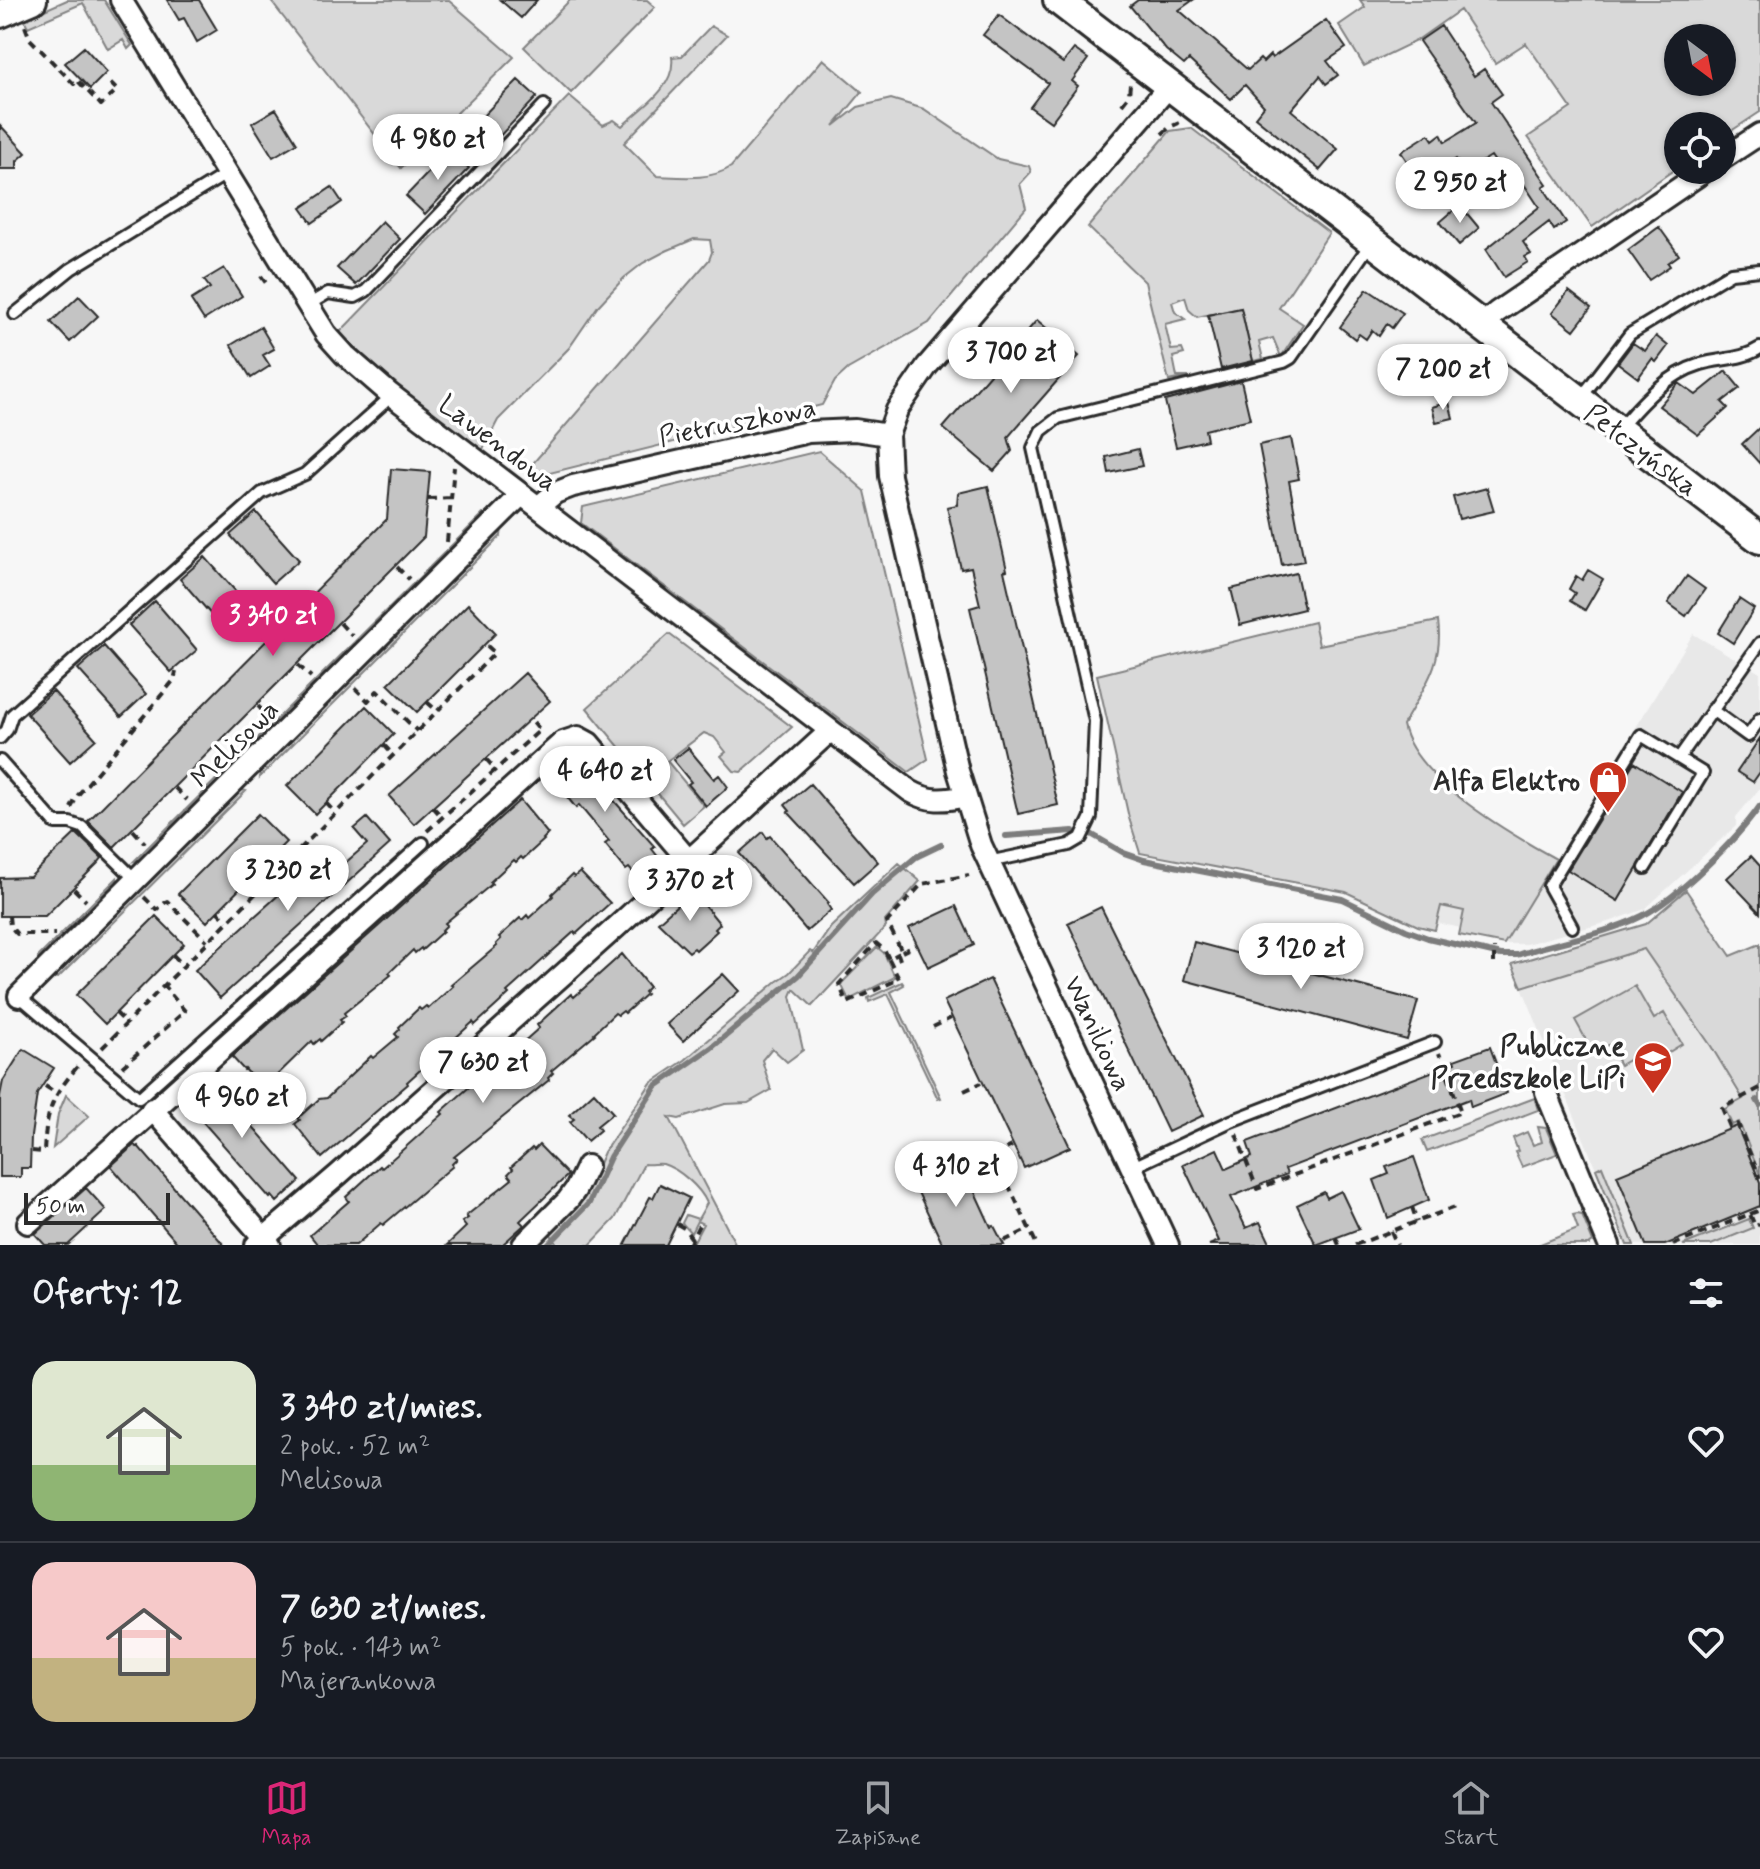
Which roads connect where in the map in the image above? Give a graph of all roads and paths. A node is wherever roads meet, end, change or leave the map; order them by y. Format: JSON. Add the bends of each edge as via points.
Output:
{"nodes":[{"id":1,"x":33,"y":0,"type":"edge"},
{"id":2,"x":121,"y":0,"type":"edge"},
{"id":3,"x":1058,"y":0,"type":"edge"},
{"id":4,"x":0,"y":14,"type":"edge"},
{"id":5,"x":26,"y":28,"type":"dead end"},
{"id":6,"x":108,"y":81,"type":"dead end"},
{"id":7,"x":1170,"y":85,"type":"junction"},
{"id":8,"x":544,"y":105,"type":"dead end"},
{"id":9,"x":1760,"y":134,"type":"edge"},
{"id":10,"x":1736,"y":150,"type":"edge"},
{"id":11,"x":226,"y":174,"type":"junction"},
{"id":12,"x":1685,"y":184,"type":"edge"},
{"id":13,"x":1372,"y":241,"type":"junction"},
{"id":14,"x":1760,"y":270,"type":"edge"},
{"id":15,"x":308,"y":305,"type":"junction"},
{"id":16,"x":15,"y":314,"type":"dead end"},
{"id":17,"x":1481,"y":325,"type":"junction"},
{"id":18,"x":1760,"y":348,"type":"edge"},
{"id":19,"x":390,"y":394,"type":"junction"},
{"id":20,"x":1579,"y":400,"type":"junction"},
{"id":21,"x":1617,"y":430,"type":"junction"},
{"id":22,"x":888,"y":435,"type":"junction"},
{"id":23,"x":454,"y":456,"type":"dead end"},
{"id":24,"x":451,"y":498,"type":"junction"},
{"id":25,"x":428,"y":499,"type":"dead end"},
{"id":26,"x":530,"y":501,"type":"junction"},
{"id":27,"x":1758,"y":532,"type":"edge"},
{"id":28,"x":447,"y":544,"type":"dead end"},
{"id":29,"x":397,"y":567,"type":"dead end"},
{"id":30,"x":411,"y":581,"type":"dead end"},
{"id":31,"x":340,"y":623,"type":"dead end"},
{"id":32,"x":354,"y":637,"type":"dead end"},
{"id":33,"x":1760,"y":643,"type":"edge"},
{"id":34,"x":485,"y":644,"type":"dead end"},
{"id":35,"x":298,"y":665,"type":"dead end"},
{"id":36,"x":176,"y":672,"type":"dead end"},
{"id":37,"x":312,"y":679,"type":"dead end"},
{"id":38,"x":358,"y":691,"type":"dead end"},
{"id":39,"x":427,"y":702,"type":"dead end"},
{"id":40,"x":258,"y":706,"type":"dead end"},
{"id":41,"x":1712,"y":710,"type":"junction"},
{"id":42,"x":437,"y":711,"type":"junction"},
{"id":43,"x":531,"y":719,"type":"dead end"},
{"id":44,"x":1760,"y":719,"type":"edge"},
{"id":45,"x":271,"y":720,"type":"dead end"},
{"id":46,"x":417,"y":731,"type":"junction"},
{"id":47,"x":830,"y":731,"type":"junction"},
{"id":48,"x":0,"y":738,"type":"edge"},
{"id":49,"x":384,"y":745,"type":"dead end"},
{"id":50,"x":216,"y":747,"type":"dead end"},
{"id":51,"x":393,"y":755,"type":"junction"},
{"id":52,"x":1679,"y":758,"type":"junction"},
{"id":53,"x":486,"y":759,"type":"dead end"},
{"id":54,"x":0,"y":761,"type":"edge"},
{"id":55,"x":230,"y":761,"type":"dead end"},
{"id":56,"x":495,"y":769,"type":"junction"},
{"id":57,"x":175,"y":788,"type":"dead end"},
{"id":58,"x":965,"y":796,"type":"junction"},
{"id":59,"x":189,"y":802,"type":"dead end"},
{"id":60,"x":326,"y":803,"type":"dead end"},
{"id":61,"x":433,"y":807,"type":"dead end"},
{"id":62,"x":335,"y":813,"type":"junction"},
{"id":63,"x":442,"y":817,"type":"junction"},
{"id":64,"x":70,"y":823,"type":"junction"},
{"id":65,"x":133,"y":830,"type":"dead end"},
{"id":66,"x":423,"y":843,"type":"joint"},
{"id":67,"x":147,"y":844,"type":"dead end"},
{"id":68,"x":275,"y":854,"type":"dead end"},
{"id":69,"x":984,"y":854,"type":"junction"},
{"id":70,"x":689,"y":861,"type":"junction"},
{"id":71,"x":285,"y":863,"type":"junction"},
{"id":72,"x":1645,"y":868,"type":"dead end"},
{"id":73,"x":969,"y":875,"type":"dead end"},
{"id":74,"x":136,"y":880,"type":"junction"},
{"id":75,"x":74,"y":889,"type":"dead end"},
{"id":76,"x":147,"y":900,"type":"dead end"},
{"id":77,"x":88,"y":903,"type":"dead end"},
{"id":78,"x":217,"y":911,"type":"dead end"},
{"id":79,"x":9,"y":916,"type":"dead end"},
{"id":80,"x":227,"y":921,"type":"junction"},
{"id":81,"x":1572,"y":927,"type":"dead end"},
{"id":82,"x":56,"y":934,"type":"dead end"},
{"id":83,"x":207,"y":941,"type":"junction"},
{"id":84,"x":916,"y":945,"type":"dead end"},
{"id":85,"x":1494,"y":948,"type":"dead end"},
{"id":86,"x":173,"y":955,"type":"dead end"},
{"id":87,"x":900,"y":956,"type":"junction"},
{"id":88,"x":889,"y":959,"type":"junction"},
{"id":89,"x":1493,"y":960,"type":"dead end"},
{"id":90,"x":183,"y":965,"type":"junction"},
{"id":91,"x":163,"y":985,"type":"junction"},
{"id":92,"x":19,"y":996,"type":"joint"},
{"id":93,"x":116,"y":1013,"type":"dead end"},
{"id":94,"x":951,"y":1018,"type":"dead end"},
{"id":95,"x":126,"y":1023,"type":"junction"},
{"id":96,"x":933,"y":1027,"type":"dead end"},
{"id":97,"x":110,"y":1040,"type":"dead end"},
{"id":98,"x":1435,"y":1042,"type":"joint"},
{"id":99,"x":88,"y":1055,"type":"junction"},
{"id":100,"x":122,"y":1068,"type":"dead end"},
{"id":101,"x":981,"y":1083,"type":"dead end"},
{"id":102,"x":45,"y":1086,"type":"dead end"},
{"id":103,"x":1760,"y":1088,"type":"edge"},
{"id":104,"x":964,"y":1091,"type":"dead end"},
{"id":105,"x":1546,"y":1092,"type":"dead end"},
{"id":106,"x":56,"y":1093,"type":"junction"},
{"id":107,"x":152,"y":1109,"type":"junction"},
{"id":108,"x":1231,"y":1121,"type":"junction"},
{"id":109,"x":1012,"y":1146,"type":"dead end"},
{"id":110,"x":32,"y":1151,"type":"dead end"},
{"id":111,"x":994,"y":1155,"type":"dead end"},
{"id":112,"x":998,"y":1164,"type":"dead end"},
{"id":113,"x":587,"y":1166,"type":"dead end"},
{"id":114,"x":1131,"y":1168,"type":"junction"},
{"id":115,"x":970,"y":1178,"type":"dead end"},
{"id":116,"x":1760,"y":1178,"type":"edge"},
{"id":117,"x":1008,"y":1184,"type":"dead end"},
{"id":118,"x":1412,"y":1207,"type":"dead end"},
{"id":119,"x":1455,"y":1207,"type":"dead end"},
{"id":120,"x":1760,"y":1210,"type":"edge"},
{"id":121,"x":1750,"y":1214,"type":"junction"},
{"id":122,"x":1417,"y":1222,"type":"junction"},
{"id":123,"x":28,"y":1223,"type":"dead end"},
{"id":124,"x":700,"y":1223,"type":"dead end"},
{"id":125,"x":677,"y":1224,"type":"dead end"},
{"id":126,"x":1760,"y":1224,"type":"edge"},
{"id":127,"x":1029,"y":1229,"type":"junction"},
{"id":128,"x":1391,"y":1231,"type":"junction"},
{"id":129,"x":1336,"y":1238,"type":"dead end"},
{"id":130,"x":692,"y":1239,"type":"junction"},
{"id":131,"x":1004,"y":1241,"type":"dead end"},
{"id":132,"x":263,"y":1243,"type":"edge"},
{"id":133,"x":523,"y":1245,"type":"edge"},
{"id":134,"x":689,"y":1245,"type":"edge"},
{"id":135,"x":1037,"y":1245,"type":"edge"},
{"id":136,"x":1168,"y":1245,"type":"edge"},
{"id":137,"x":1339,"y":1245,"type":"edge"},
{"id":138,"x":1355,"y":1245,"type":"edge"},
{"id":139,"x":1397,"y":1245,"type":"edge"},
{"id":140,"x":1609,"y":1245,"type":"edge"},
{"id":141,"x":1673,"y":1245,"type":"edge"}],
"edges":[{"from":1,"to":4,"type":"street"},
{"from":2,"to":11,"type":"street","name":"Lawendowa"},
{"from":3,"to":7,"type":"main road","name":"Pełczyńska"},
{"from":5,"to":6,"type":"path","via":[[30,39],[101,105],[117,90]]},
{"from":7,"to":13,"type":"main road","name":"Pełczyńska"},
{"from":7,"to":22,"type":"street","via":[[927,366],[908,390]]},
{"from":8,"to":15,"type":"lane","via":[[362,294],[333,292]]},
{"from":9,"to":10,"type":"street"},
{"from":11,"to":15,"type":"street","name":"Lawendowa"},
{"from":11,"to":16,"type":"lane","via":[[71,269]]},
{"from":12,"to":17,"type":"street"},
{"from":13,"to":17,"type":"main road","name":"Pełczyńska"},
{"from":13,"to":69,"type":"lane","via":[[1291,358],[1279,365],[1058,418],[1041,431],[1033,448],[1095,721],[1091,817],[1081,838],[1069,845]]},
{"from":14,"to":20,"type":"lane","via":[[1731,273],[1630,334]]},
{"from":15,"to":19,"type":"street","name":"Lawendowa","via":[[345,355]]},
{"from":17,"to":20,"type":"main road","name":"Pełczyńska"},
{"from":18,"to":21,"type":"lane","via":[[1682,371]]},
{"from":19,"to":26,"type":"street","name":"Lawendowa"},
{"from":19,"to":48,"type":"lane","via":[[305,474],[262,493],[12,715]]},
{"from":20,"to":21,"type":"main road","name":"Pełczyńska"},
{"from":21,"to":27,"type":"main road","name":"Pełczyńska"},
{"from":22,"to":26,"type":"street","name":"Pietruszkowa","via":[[808,432],[573,486]]},
{"from":22,"to":58,"type":"street","name":"Waniliowa","via":[[890,476]]},
{"from":23,"to":24,"type":"path"},
{"from":24,"to":25,"type":"path"},
{"from":24,"to":28,"type":"path"},
{"from":26,"to":47,"type":"street","name":"Lawendowa"},
{"from":26,"to":74,"type":"street","name":"Melisowa"},
{"from":29,"to":30,"type":"path"},
{"from":31,"to":32,"type":"path"},
{"from":33,"to":41,"type":"lane"},
{"from":34,"to":42,"type":"path","via":[[495,653]]},
{"from":35,"to":37,"type":"path"},
{"from":36,"to":64,"type":"path","via":[[78,795]]},
{"from":38,"to":46,"type":"path","via":[[368,701],[377,691]]},
{"from":39,"to":42,"type":"path"},
{"from":40,"to":45,"type":"path"},
{"from":41,"to":44,"type":"lane","via":[[1748,736]]},
{"from":41,"to":52,"type":"lane"},
{"from":42,"to":46,"type":"path"},
{"from":43,"to":56,"type":"path","via":[[540,730]]},
{"from":46,"to":51,"type":"path"},
{"from":47,"to":58,"type":"street","name":"Lawendowa","via":[[922,798]]},
{"from":47,"to":70,"type":"street"},
{"from":49,"to":51,"type":"path"},
{"from":50,"to":55,"type":"path"},
{"from":51,"to":62,"type":"path"},
{"from":52,"to":72,"type":"lane","via":[[1703,773]]},
{"from":52,"to":81,"type":"lane","via":[[1641,735],[1549,886]]},
{"from":53,"to":56,"type":"path"},
{"from":54,"to":64,"type":"lane","via":[[55,823]]},
{"from":56,"to":63,"type":"path"},
{"from":57,"to":59,"type":"path"},
{"from":58,"to":69,"type":"street","name":"Waniliowa"},
{"from":60,"to":62,"type":"path"},
{"from":61,"to":63,"type":"path"},
{"from":62,"to":71,"type":"path"},
{"from":63,"to":66,"type":"path","via":[[421,837]]},
{"from":64,"to":74,"type":"lane","via":[[82,827]]},
{"from":65,"to":67,"type":"path"},
{"from":66,"to":99,"type":"lane","via":[[139,1098]]},
{"from":68,"to":71,"type":"path"},
{"from":69,"to":114,"type":"street","name":"Waniliowa"},
{"from":70,"to":107,"type":"street","via":[[589,743],[578,737],[563,742]]},
{"from":70,"to":132,"type":"street"},
{"from":71,"to":80,"type":"path"},
{"from":73,"to":87,"type":"path","via":[[922,884],[887,922]]},
{"from":74,"to":92,"type":"street","name":"Melisowa"},
{"from":75,"to":77,"type":"path"},
{"from":76,"to":83,"type":"path","via":[[157,910],[167,901]]},
{"from":78,"to":80,"type":"path"},
{"from":79,"to":82,"type":"path","via":[[17,934]]},
{"from":80,"to":83,"type":"path"},
{"from":83,"to":90,"type":"path"},
{"from":84,"to":87,"type":"path"},
{"from":85,"to":89,"type":"path"},
{"from":86,"to":90,"type":"path"},
{"from":87,"to":88,"type":"path"},
{"from":88,"to":88,"type":"path","via":[[876,943],[839,984],[847,1003],[899,979]]},
{"from":90,"to":91,"type":"path"},
{"from":91,"to":95,"type":"path"},
{"from":91,"to":100,"type":"path","via":[[185,1011]]},
{"from":92,"to":99,"type":"lane"},
{"from":93,"to":95,"type":"path"},
{"from":94,"to":96,"type":"path"},
{"from":95,"to":97,"type":"path"},
{"from":98,"to":108,"type":"lane"},
{"from":98,"to":108,"type":"path","via":[[1461,1112],[1257,1189]]},
{"from":99,"to":106,"type":"path"},
{"from":101,"to":104,"type":"path"},
{"from":102,"to":106,"type":"path"},
{"from":103,"to":116,"type":"path","via":[[1722,1108],[1730,1127],[1738,1124]]},
{"from":105,"to":140,"type":"street"},
{"from":106,"to":110,"type":"path","via":[[44,1152]]},
{"from":107,"to":123,"type":"street"},
{"from":107,"to":132,"type":"street"},
{"from":108,"to":114,"type":"lane"},
{"from":109,"to":111,"type":"path"},
{"from":112,"to":115,"type":"path"},
{"from":113,"to":133,"type":"street","via":[[568,1200]]},
{"from":114,"to":136,"type":"street","name":"Waniliowa"},
{"from":117,"to":127,"type":"path"},
{"from":118,"to":122,"type":"path"},
{"from":119,"to":122,"type":"path"},
{"from":120,"to":121,"type":"path"},
{"from":121,"to":126,"type":"path","via":[[1755,1226]]},
{"from":121,"to":141,"type":"path"},
{"from":122,"to":128,"type":"path"},
{"from":124,"to":130,"type":"path"},
{"from":125,"to":130,"type":"path"},
{"from":127,"to":131,"type":"path"},
{"from":127,"to":135,"type":"path"},
{"from":128,"to":138,"type":"path"},
{"from":128,"to":139,"type":"path"},
{"from":129,"to":137,"type":"path"},
{"from":130,"to":134,"type":"path"}]}
